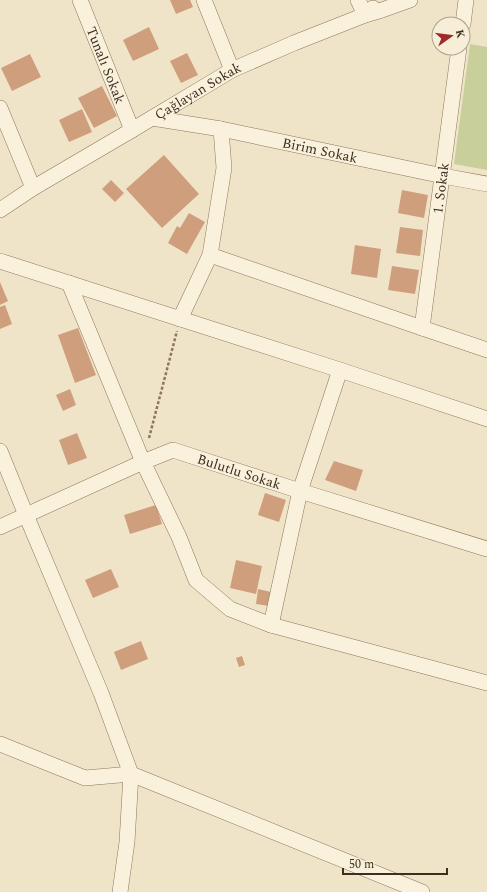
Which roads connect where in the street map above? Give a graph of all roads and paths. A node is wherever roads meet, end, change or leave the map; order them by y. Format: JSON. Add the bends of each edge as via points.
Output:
{"nodes":[{"id":1,"x":80,"y":0,"type":"edge"},
{"id":2,"x":204,"y":0,"type":"edge"},
{"id":3,"x":358,"y":0,"type":"edge"},
{"id":4,"x":382,"y":0,"type":"edge"},
{"id":5,"x":410,"y":0,"type":"edge"},
{"id":6,"x":466,"y":0,"type":"edge"},
{"id":7,"x":365,"y":15,"type":"junction"},
{"id":8,"x":464,"y":16,"type":"edge"},
{"id":9,"x":459,"y":56,"type":"edge"},
{"id":10,"x":232,"y":70,"type":"junction"},
{"id":11,"x":0,"y":108,"type":"edge"},
{"id":12,"x":152,"y":118,"type":"junction"},
{"id":13,"x":221,"y":128,"type":"junction"},
{"id":14,"x":132,"y":130,"type":"junction"},
{"id":15,"x":442,"y":176,"type":"junction"},
{"id":16,"x":487,"y":184,"type":"edge"},
{"id":17,"x":33,"y":188,"type":"junction"},
{"id":18,"x":0,"y":195,"type":"edge"},
{"id":19,"x":15,"y":200,"type":"junction"},
{"id":20,"x":0,"y":210,"type":"edge"},
{"id":21,"x":210,"y":255,"type":"junction"},
{"id":22,"x":0,"y":261,"type":"edge"},
{"id":23,"x":69,"y":283,"type":"junction"},
{"id":24,"x":180,"y":319,"type":"junction"},
{"id":25,"x":422,"y":328,"type":"junction"},
{"id":26,"x":487,"y":350,"type":"edge"},
{"id":27,"x":340,"y":370,"type":"junction"},
{"id":28,"x":487,"y":419,"type":"edge"},
{"id":29,"x":149,"y":439,"type":"dead end"},
{"id":30,"x":0,"y":451,"type":"edge"},
{"id":31,"x":143,"y":462,"type":"junction"},
{"id":32,"x":300,"y":491,"type":"junction"},
{"id":33,"x":26,"y":515,"type":"junction"},
{"id":34,"x":0,"y":526,"type":"edge"},
{"id":35,"x":487,"y":549,"type":"edge"},
{"id":36,"x":271,"y":625,"type":"junction"},
{"id":37,"x":487,"y":683,"type":"edge"},
{"id":38,"x":0,"y":744,"type":"edge"},
{"id":39,"x":131,"y":774,"type":"junction"},
{"id":40,"x":120,"y":892,"type":"edge"},
{"id":41,"x":422,"y":892,"type":"edge"}],
"edges":[{"from":1,"to":14,"type":"street","name":"Tunalı Sokak"},
{"from":2,"to":10,"type":"street"},
{"from":3,"to":7,"type":"street"},
{"from":4,"to":7,"type":"street"},
{"from":5,"to":7,"type":"street","name":"Çağlayan Sokak"},
{"from":6,"to":8,"type":"street"},
{"from":7,"to":10,"type":"street","name":"Çağlayan Sokak"},
{"from":9,"to":15,"type":"street","name":"1. Sokak"},
{"from":10,"to":12,"type":"street","name":"Çağlayan Sokak"},
{"from":11,"to":17,"type":"street"},
{"from":12,"to":13,"type":"street","name":"Birim Sokak"},
{"from":12,"to":14,"type":"street","name":"Çağlayan Sokak"},
{"from":13,"to":15,"type":"street","name":"Birim Sokak"},
{"from":13,"to":21,"type":"street","via":[[224,168]]},
{"from":14,"to":17,"type":"street","name":"Çağlayan Sokak"},
{"from":15,"to":16,"type":"street","name":"Birim Sokak"},
{"from":15,"to":25,"type":"street","name":"1. Sokak"},
{"from":17,"to":19,"type":"street","name":"Çağlayan Sokak"},
{"from":18,"to":19,"type":"street"},
{"from":19,"to":20,"type":"street","name":"Çağlayan Sokak"},
{"from":21,"to":24,"type":"street"},
{"from":21,"to":25,"type":"street"},
{"from":22,"to":23,"type":"street"},
{"from":23,"to":24,"type":"street"},
{"from":23,"to":31,"type":"street"},
{"from":24,"to":27,"type":"street"},
{"from":24,"to":29,"type":"path"},
{"from":25,"to":26,"type":"street"},
{"from":27,"to":28,"type":"street"},
{"from":27,"to":32,"type":"street"},
{"from":30,"to":33,"type":"street"},
{"from":31,"to":32,"type":"street","name":"Bulutlu Sokak","via":[[173,450]]},
{"from":31,"to":33,"type":"street","name":"Bulutlu Sokak"},
{"from":31,"to":36,"type":"street","via":[[179,537],[196,580],[230,609]]},
{"from":32,"to":35,"type":"street","name":"Bulutlu Sokak"},
{"from":32,"to":36,"type":"street"},
{"from":33,"to":34,"type":"street","name":"Bulutlu Sokak"},
{"from":33,"to":39,"type":"street","via":[[101,693]]},
{"from":36,"to":37,"type":"street"},
{"from":38,"to":39,"type":"street","via":[[85,778]]},
{"from":39,"to":40,"type":"street","via":[[127,842]]},
{"from":39,"to":41,"type":"street"}]}
